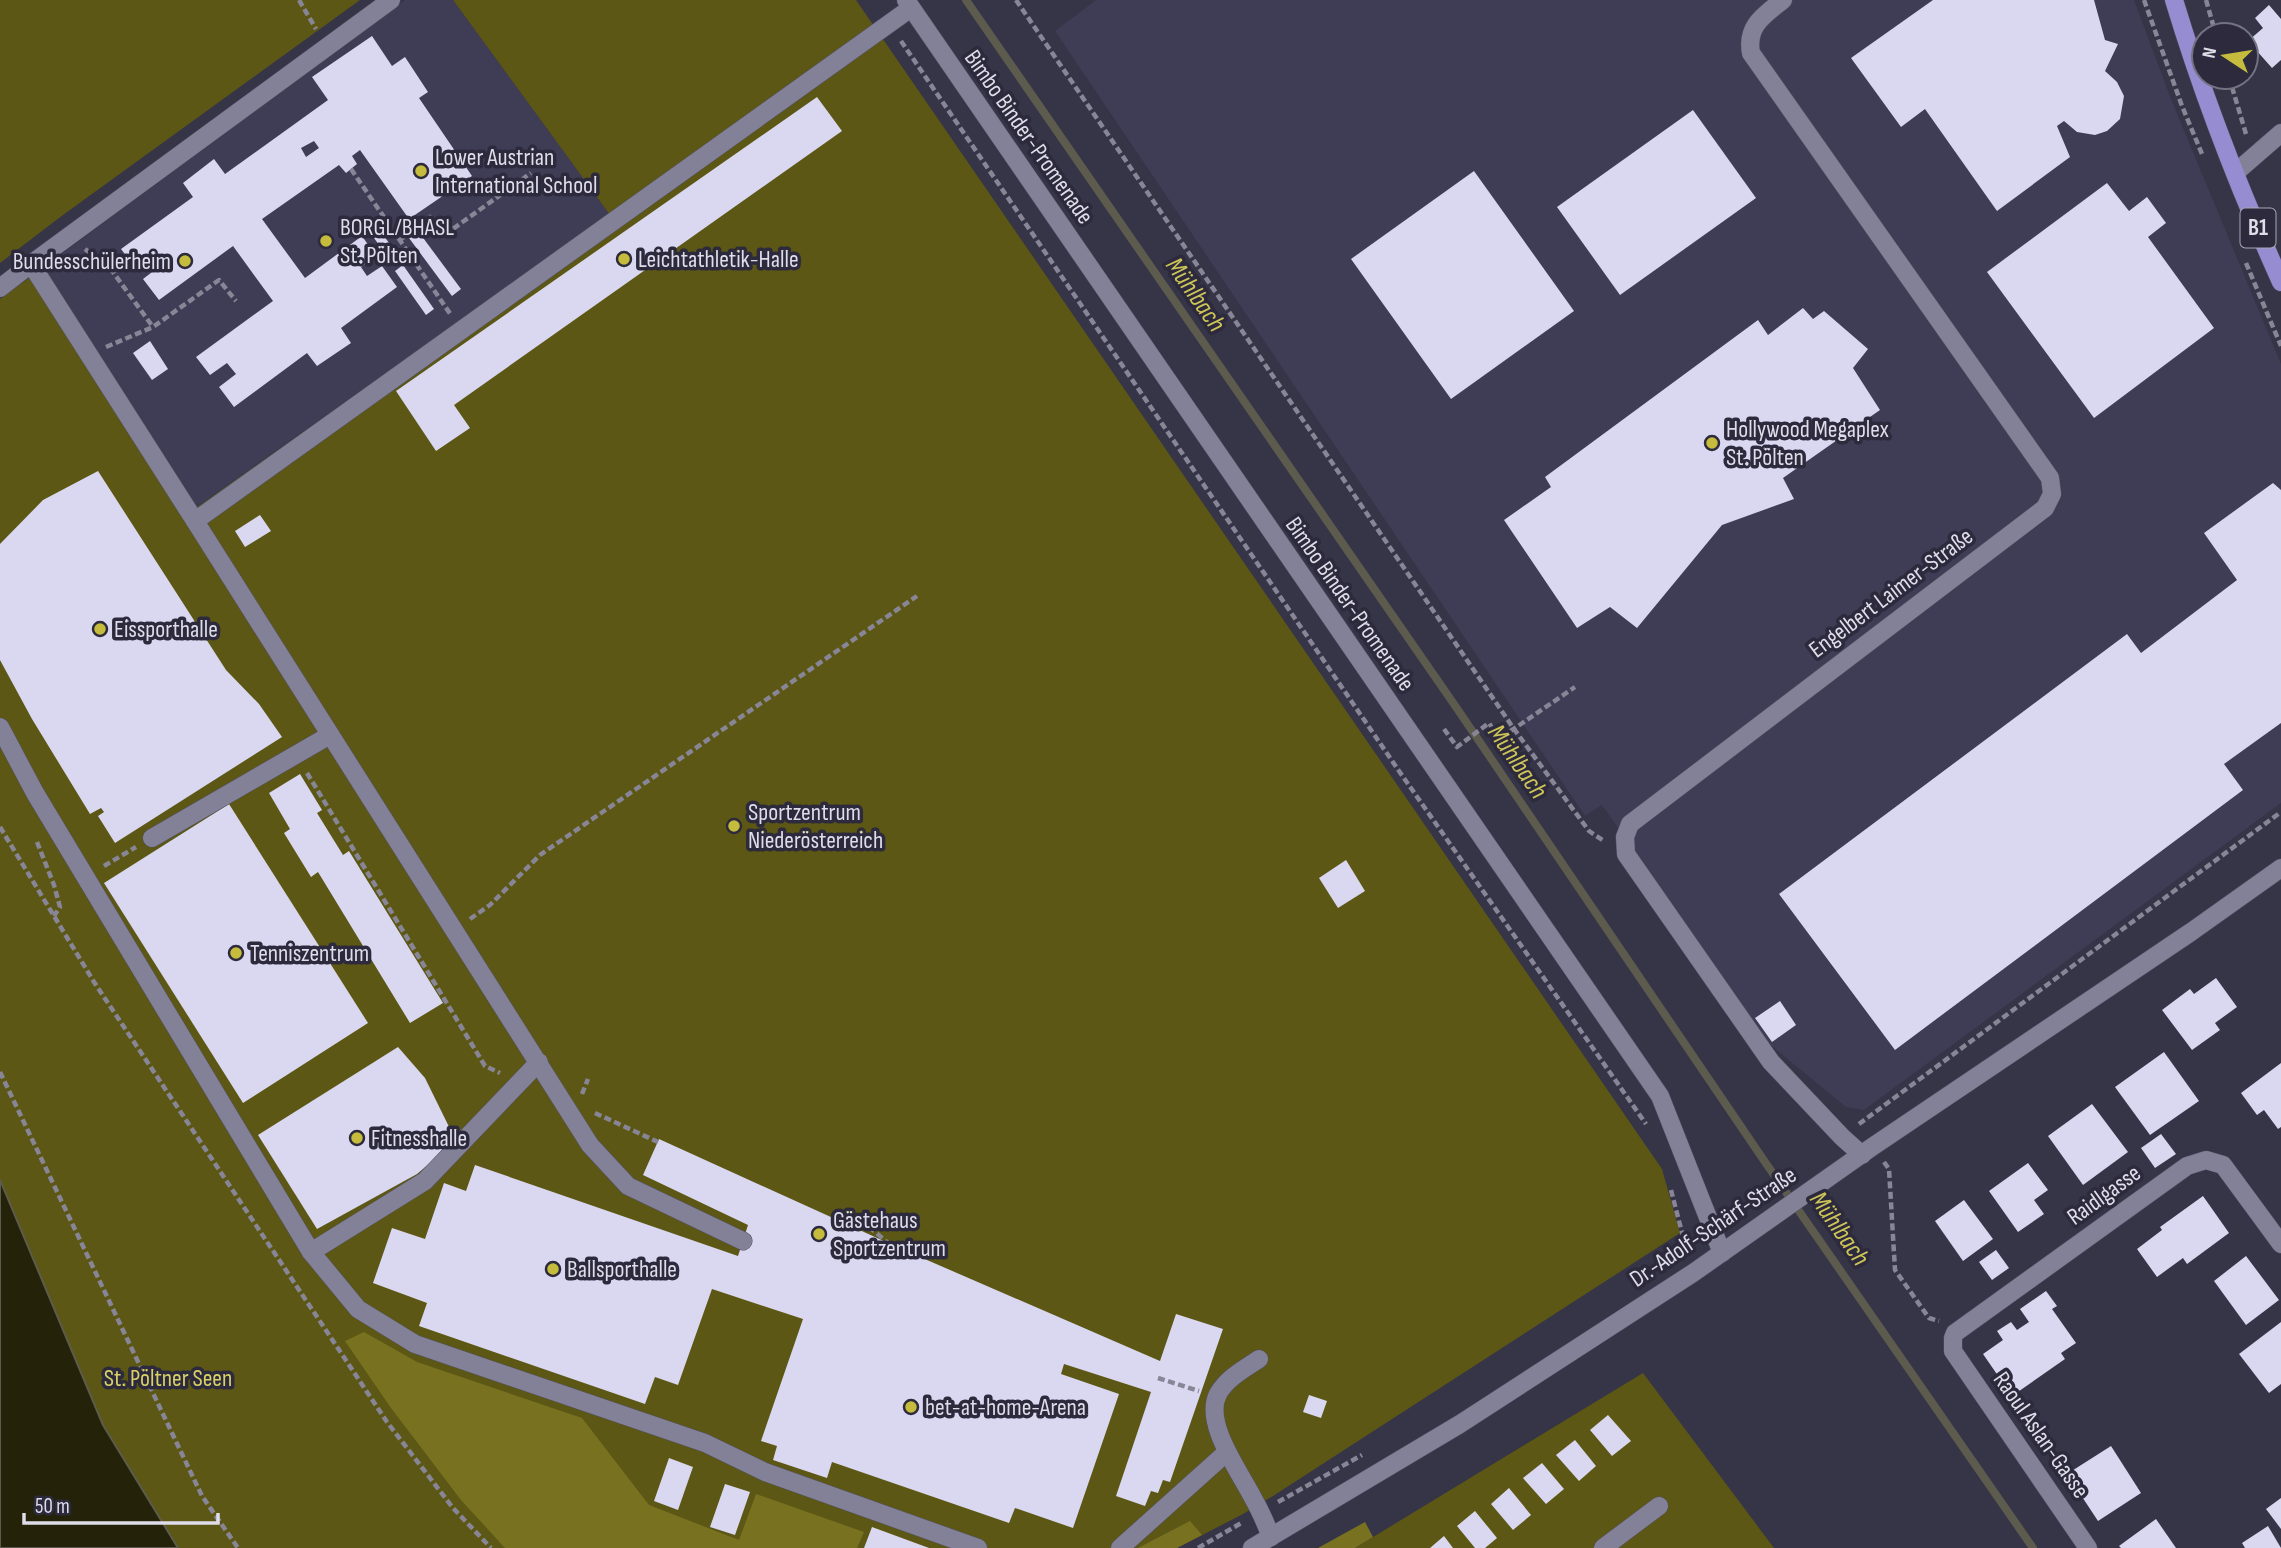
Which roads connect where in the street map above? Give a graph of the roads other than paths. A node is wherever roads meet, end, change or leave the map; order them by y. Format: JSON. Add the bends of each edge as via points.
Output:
{"nodes":[{"id":1,"x":391,"y":0,"type":"edge"},
{"id":2,"x":1783,"y":0,"type":"edge"},
{"id":3,"x":2174,"y":0,"type":"edge"},
{"id":4,"x":908,"y":4,"type":"edge"},
{"id":5,"x":2281,"y":133,"type":"edge"},
{"id":6,"x":2235,"y":173,"type":"junction"},
{"id":7,"x":31,"y":264,"type":"junction"},
{"id":8,"x":2281,"y":282,"type":"edge"},
{"id":9,"x":0,"y":288,"type":"edge"},
{"id":10,"x":195,"y":521,"type":"junction"},
{"id":11,"x":0,"y":727,"type":"edge"},
{"id":12,"x":330,"y":735,"type":"junction"},
{"id":13,"x":152,"y":838,"type":"road end"},
{"id":14,"x":2281,"y":855,"type":"edge"},
{"id":15,"x":2281,"y":868,"type":"edge"},
{"id":16,"x":2191,"y":932,"type":"junction"},
{"id":17,"x":539,"y":1062,"type":"junction"},
{"id":18,"x":1867,"y":1151,"type":"junction"},
{"id":19,"x":743,"y":1241,"type":"dead end"},
{"id":20,"x":2281,"y":1244,"type":"edge"},
{"id":21,"x":311,"y":1251,"type":"junction"},
{"id":22,"x":1722,"y":1253,"type":"junction"},
{"id":23,"x":1953,"y":1351,"type":"joint"},
{"id":24,"x":1259,"y":1359,"type":"dead end"},
{"id":25,"x":1227,"y":1451,"type":"junction"},
{"id":26,"x":1659,"y":1506,"type":"dead end"},
{"id":27,"x":1271,"y":1537,"type":"junction"},
{"id":28,"x":978,"y":1548,"type":"edge"},
{"id":29,"x":1120,"y":1548,"type":"edge"},
{"id":30,"x":1252,"y":1548,"type":"edge"},
{"id":31,"x":1603,"y":1548,"type":"edge"},
{"id":32,"x":2088,"y":1548,"type":"edge"}],
"edges":[{"from":1,"to":7,"type":"street"},
{"from":2,"to":18,"type":"street","name":"Engelbert Laimer-Straße","via":[[1760,18],[1748,40],[1751,53],[2050,478],[2052,494],[2045,508],[1630,824],[1625,837],[1626,854],[1771,1062],[1842,1137]]},
{"from":3,"to":6,"type":"main road","number":"B1"},
{"from":4,"to":10,"type":"street","via":[[889,23]]},
{"from":4,"to":22,"type":"street","name":"Bimbo Binder-Promenade","via":[[1660,1096]]},
{"from":5,"to":6,"type":"street"},
{"from":6,"to":8,"type":"main road","number":"B1"},
{"from":7,"to":9,"type":"street"},
{"from":7,"to":10,"type":"street"},
{"from":10,"to":12,"type":"street"},
{"from":11,"to":21,"type":"street"},
{"from":12,"to":13,"type":"street"},
{"from":12,"to":17,"type":"street"},
{"from":14,"to":16,"type":"street","name":"Dr.-Adolf-Schärf-Straße"},
{"from":15,"to":16,"type":"street","name":"Dr.-Adolf-Schärf-Straße"},
{"from":16,"to":18,"type":"street","name":"Dr.-Adolf-Schärf-Straße"},
{"from":17,"to":19,"type":"street","via":[[590,1145],[628,1186]]},
{"from":17,"to":21,"type":"street","via":[[425,1181]]},
{"from":18,"to":22,"type":"street","name":"Dr.-Adolf-Schärf-Straße"},
{"from":20,"to":23,"type":"street","name":"Raidlgasse","via":[[2224,1165],[2206,1160],[2187,1166],[1960,1328],[1953,1338]]},
{"from":21,"to":28,"type":"street","via":[[358,1309],[415,1344],[705,1443],[765,1472]]},
{"from":22,"to":27,"type":"street","name":"Dr.-Adolf-Schärf-Straße","via":[[1460,1424]]},
{"from":23,"to":32,"type":"street","name":"Raoul Aslan-Gasse"},
{"from":24,"to":25,"type":"street","via":[[1225,1382],[1217,1396],[1216,1423]]},
{"from":25,"to":27,"type":"street"},
{"from":25,"to":29,"type":"street"},
{"from":26,"to":31,"type":"street"},
{"from":27,"to":30,"type":"street","name":"Dr.-Adolf-Schärf-Straße"}]}
